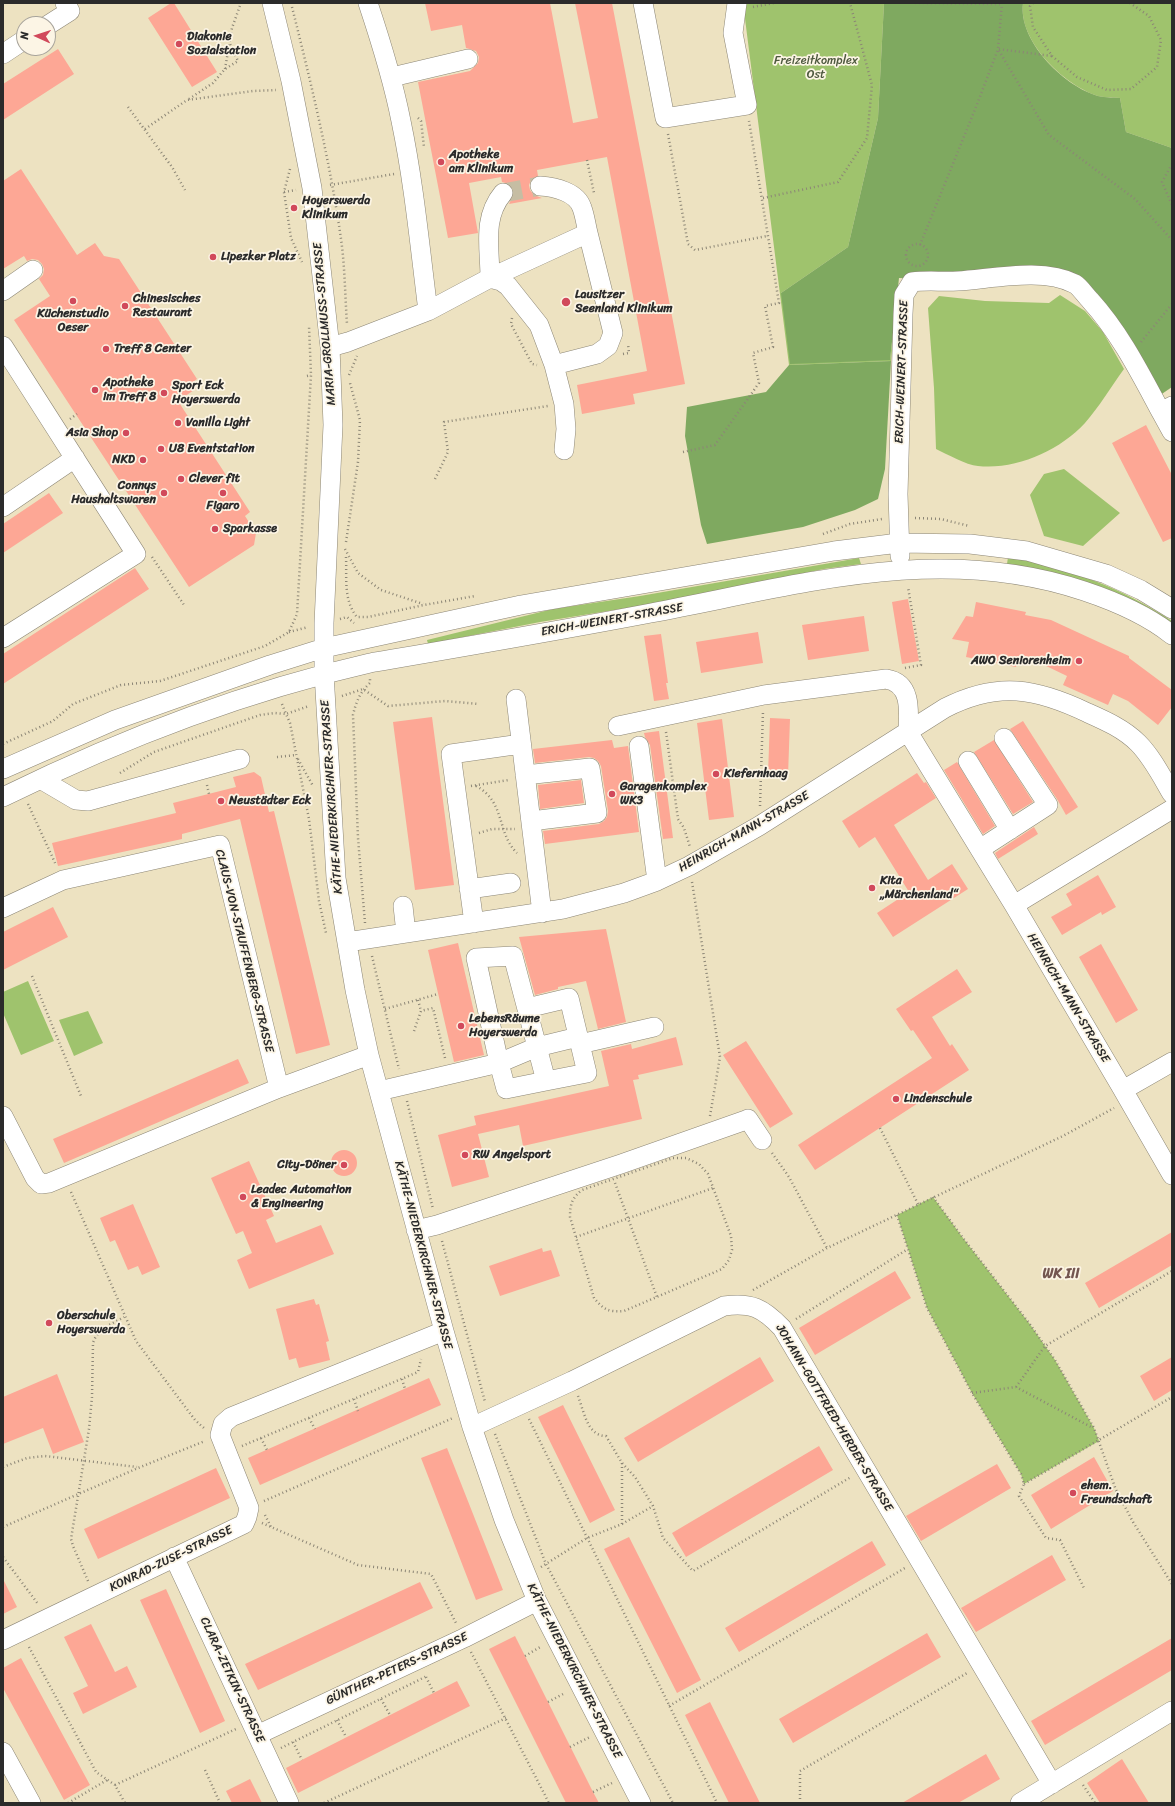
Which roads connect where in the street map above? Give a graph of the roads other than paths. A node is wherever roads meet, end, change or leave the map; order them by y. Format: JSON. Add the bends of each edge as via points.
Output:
{"nodes":[{"id":1,"x":65,"y":3,"type":"edge"},
{"id":2,"x":272,"y":3,"type":"edge"},
{"id":3,"x":368,"y":3,"type":"edge"},
{"id":4,"x":643,"y":3,"type":"edge"},
{"id":5,"x":737,"y":3,"type":"edge"},
{"id":6,"x":56,"y":20,"type":"edge"},
{"id":7,"x":16,"y":45,"type":"edge"},
{"id":8,"x":3,"y":54,"type":"edge"},
{"id":9,"x":468,"y":59,"type":"dead end"},
{"id":10,"x":392,"y":77,"type":"junction"},
{"id":11,"x":540,"y":186,"type":"tunnel mouth"},
{"id":12,"x":503,"y":193,"type":"dead end"},
{"id":13,"x":588,"y":233,"type":"junction"},
{"id":14,"x":33,"y":270,"type":"dead end"},
{"id":15,"x":490,"y":278,"type":"junction"},
{"id":16,"x":3,"y":291,"type":"edge"},
{"id":17,"x":428,"y":311,"type":"junction"},
{"id":18,"x":3,"y":346,"type":"edge"},
{"id":19,"x":330,"y":347,"type":"junction"},
{"id":20,"x":547,"y":365,"type":"junction"},
{"id":21,"x":1167,"y":409,"type":"edge"},
{"id":22,"x":1172,"y":432,"type":"edge"},
{"id":23,"x":564,"y":450,"type":"dead end"},
{"id":24,"x":75,"y":458,"type":"junction"},
{"id":25,"x":3,"y":507,"type":"edge"},
{"id":26,"x":899,"y":543,"type":"junction"},
{"id":27,"x":901,"y":570,"type":"junction"},
{"id":28,"x":1172,"y":609,"type":"edge"},
{"id":29,"x":1172,"y":635,"type":"edge"},
{"id":30,"x":3,"y":638,"type":"edge"},
{"id":31,"x":324,"y":648,"type":"junction"},
{"id":32,"x":324,"y":673,"type":"junction"},
{"id":33,"x":516,"y":699,"type":"dead end"},
{"id":34,"x":618,"y":726,"type":"dead end"},
{"id":35,"x":908,"y":732,"type":"junction"},
{"id":36,"x":1004,"y":738,"type":"dead end"},
{"id":37,"x":521,"y":744,"type":"junction"},
{"id":38,"x":639,"y":746,"type":"dead end"},
{"id":39,"x":240,"y":759,"type":"dead end"},
{"id":40,"x":968,"y":761,"type":"dead end"},
{"id":41,"x":3,"y":769,"type":"edge"},
{"id":42,"x":525,"y":773,"type":"junction"},
{"id":43,"x":42,"y":780,"type":"junction"},
{"id":44,"x":1172,"y":794,"type":"edge"},
{"id":45,"x":3,"y":797,"type":"edge"},
{"id":46,"x":1172,"y":809,"type":"edge"},
{"id":47,"x":531,"y":821,"type":"junction"},
{"id":48,"x":1010,"y":830,"type":"junction"},
{"id":49,"x":980,"y":849,"type":"junction"},
{"id":50,"x":657,"y":881,"type":"junction"},
{"id":51,"x":512,"y":883,"type":"dead end"},
{"id":52,"x":469,"y":889,"type":"junction"},
{"id":53,"x":404,"y":906,"type":"dead end"},
{"id":54,"x":1014,"y":906,"type":"junction"},
{"id":55,"x":3,"y":908,"type":"edge"},
{"id":56,"x":542,"y":913,"type":"junction"},
{"id":57,"x":474,"y":923,"type":"junction"},
{"id":58,"x":406,"y":933,"type":"junction"},
{"id":59,"x":347,"y":942,"type":"junction"},
{"id":60,"x":527,"y":1008,"type":"junction"},
{"id":61,"x":654,"y":1027,"type":"dead end"},
{"id":62,"x":579,"y":1041,"type":"junction"},
{"id":63,"x":537,"y":1047,"type":"junction"},
{"id":64,"x":369,"y":1055,"type":"junction"},
{"id":65,"x":1172,"y":1062,"type":"edge"},
{"id":66,"x":499,"y":1063,"type":"junction"},
{"id":67,"x":546,"y":1081,"type":"junction"},
{"id":68,"x":279,"y":1088,"type":"junction"},
{"id":69,"x":379,"y":1091,"type":"junction"},
{"id":70,"x":1126,"y":1095,"type":"junction"},
{"id":71,"x":3,"y":1116,"type":"edge"},
{"id":72,"x":762,"y":1140,"type":"road end"},
{"id":73,"x":1172,"y":1175,"type":"edge"},
{"id":74,"x":416,"y":1230,"type":"junction"},
{"id":75,"x":444,"y":1332,"type":"junction"},
{"id":76,"x":470,"y":1419,"type":"junction"},
{"id":77,"x":174,"y":1557,"type":"junction"},
{"id":78,"x":537,"y":1601,"type":"junction"},
{"id":79,"x":3,"y":1640,"type":"edge"},
{"id":80,"x":1172,"y":1711,"type":"edge"},
{"id":81,"x":254,"y":1728,"type":"junction"},
{"id":82,"x":3,"y":1752,"type":"edge"},
{"id":83,"x":1052,"y":1784,"type":"junction"},
{"id":84,"x":31,"y":1803,"type":"edge"},
{"id":85,"x":289,"y":1803,"type":"edge"},
{"id":86,"x":641,"y":1803,"type":"edge"},
{"id":87,"x":1020,"y":1803,"type":"edge"}],
"edges":[{"from":1,"to":6,"type":"street","via":[[70,11]]},
{"from":2,"to":19,"type":"street","name":"MARIA-GROLLMUSS-STRASSE","via":[[291,81],[312,188]]},
{"from":3,"to":10,"type":"street"},
{"from":4,"to":5,"type":"street","via":[[665,118],[747,105],[733,33]]},
{"from":7,"to":8,"type":"street"},
{"from":9,"to":10,"type":"street"},
{"from":10,"to":17,"type":"street","via":[[410,172]]},
{"from":11,"to":13,"type":"street","via":[[561,189],[572,196],[582,207]]},
{"from":12,"to":15,"type":"street","via":[[492,210],[489,224]]},
{"from":13,"to":15,"type":"street"},
{"from":13,"to":20,"type":"street","via":[[613,332],[608,346],[596,354]]},
{"from":14,"to":16,"type":"street"},
{"from":15,"to":17,"type":"street"},
{"from":15,"to":20,"type":"street","via":[[508,286],[539,325]]},
{"from":17,"to":19,"type":"street"},
{"from":18,"to":24,"type":"street"},
{"from":19,"to":31,"type":"street","name":"MARIA-GROLLMUSS-STRASSE","via":[[333,425]]},
{"from":20,"to":23,"type":"street","via":[[564,404]]},
{"from":21,"to":22,"type":"street","name":"ERICH-WEINERT-STRASSE"},
{"from":21,"to":26,"type":"street","name":"ERICH-WEINERT-STRASSE","via":[[1105,316],[1076,285],[1053,277],[1018,275],[956,282],[912,282],[904,295],[903,314]]},
{"from":24,"to":25,"type":"street"},
{"from":24,"to":30,"type":"street","via":[[136,554]]},
{"from":26,"to":27,"type":"street","name":"ERICH-WEINERT-STRASSE"},
{"from":26,"to":28,"type":"street","via":[[970,544],[1027,551],[1106,574],[1141,590]]},
{"from":26,"to":31,"type":"street","via":[[834,551],[521,605]]},
{"from":27,"to":29,"type":"street","name":"ERICH-WEINERT-STRASSE","via":[[986,570],[1030,576],[1075,588],[1115,603],[1154,622]]},
{"from":27,"to":32,"type":"street","name":"ERICH-WEINERT-STRASSE","via":[[816,582]]},
{"from":31,"to":32,"type":"street","name":"MARIA-GROLLMUSS-STRASSE"},
{"from":31,"to":41,"type":"street","via":[[115,720]]},
{"from":32,"to":43,"type":"street","via":[[202,712]]},
{"from":32,"to":59,"type":"street","name":"KÄTHE-NIEDERKIRCHNER-STRASSE","via":[[336,878]]},
{"from":33,"to":37,"type":"street"},
{"from":34,"to":35,"type":"street","via":[[764,695],[886,680],[900,685],[906,696],[909,713]]},
{"from":35,"to":44,"type":"street","name":"HEINRICH-MANN-STRASSE","via":[[962,700],[1002,691],[1035,692],[1059,700],[1123,731],[1139,744]]},
{"from":35,"to":49,"type":"street","name":"HEINRICH-MANN-STRASSE"},
{"from":35,"to":50,"type":"street","name":"HEINRICH-MANN-STRASSE","via":[[759,826]]},
{"from":36,"to":48,"type":"street","via":[[1048,805]]},
{"from":37,"to":42,"type":"street"},
{"from":37,"to":52,"type":"street","via":[[450,754]]},
{"from":38,"to":50,"type":"street"},
{"from":39,"to":43,"type":"street","via":[[88,801],[76,800]]},
{"from":40,"to":48,"type":"street"},
{"from":42,"to":47,"type":"street"},
{"from":42,"to":47,"type":"street","via":[[590,768],[597,813]]},
{"from":43,"to":45,"type":"street"},
{"from":46,"to":54,"type":"street"},
{"from":47,"to":56,"type":"street"},
{"from":48,"to":49,"type":"street"},
{"from":49,"to":54,"type":"street","name":"HEINRICH-MANN-STRASSE"},
{"from":50,"to":56,"type":"street","name":"HEINRICH-MANN-STRASSE","via":[[593,903]]},
{"from":51,"to":52,"type":"street"},
{"from":52,"to":57,"type":"street"},
{"from":53,"to":58,"type":"street"},
{"from":54,"to":70,"type":"street","name":"HEINRICH-MANN-STRASSE"},
{"from":55,"to":68,"type":"street","name":"CLAUS-VON-STAUFFENBERG-STRASSE","via":[[62,880],[220,845]]},
{"from":56,"to":57,"type":"street","name":"HEINRICH-MANN-STRASSE"},
{"from":57,"to":58,"type":"street","name":"HEINRICH-MANN-STRASSE"},
{"from":58,"to":59,"type":"street","name":"HEINRICH-MANN-STRASSE"},
{"from":59,"to":64,"type":"street","name":"KÄTHE-NIEDERKIRCHNER-STRASSE"},
{"from":60,"to":62,"type":"street","via":[[569,998]]},
{"from":60,"to":63,"type":"street"},
{"from":60,"to":66,"type":"street","via":[[513,956],[476,958]]},
{"from":61,"to":62,"type":"street"},
{"from":62,"to":63,"type":"street"},
{"from":62,"to":67,"type":"street","via":[[588,1073]]},
{"from":63,"to":66,"type":"street"},
{"from":63,"to":67,"type":"street"},
{"from":64,"to":68,"type":"street"},
{"from":64,"to":69,"type":"street","name":"KÄTHE-NIEDERKIRCHNER-STRASSE"},
{"from":65,"to":70,"type":"street"},
{"from":66,"to":67,"type":"street","via":[[506,1089]]},
{"from":66,"to":69,"type":"street"},
{"from":68,"to":71,"type":"street","via":[[64,1177],[41,1184],[35,1178]]},
{"from":69,"to":74,"type":"street","name":"KÄTHE-NIEDERKIRCHNER-STRASSE"},
{"from":70,"to":73,"type":"street","name":"HEINRICH-MANN-STRASSE"},
{"from":72,"to":74,"type":"street","via":[[748,1119],[590,1169],[437,1225]]},
{"from":74,"to":75,"type":"street","name":"KÄTHE-NIEDERKIRCHNER-STRASSE"},
{"from":75,"to":76,"type":"street","name":"KÄTHE-NIEDERKIRCHNER-STRASSE"},
{"from":75,"to":77,"type":"street","name":"KONRAD-ZUSE-STRASSE","via":[[231,1417],[223,1424],[217,1436],[252,1509],[244,1524]]},
{"from":76,"to":78,"type":"street","name":"KÄTHE-NIEDERKIRCHNER-STRASSE","via":[[504,1520]]},
{"from":76,"to":83,"type":"street","name":"JOHANN-GOTTFRIED-HERDER-STRASSE","via":[[522,1404],[724,1306],[746,1304],[761,1310],[782,1328]]},
{"from":77,"to":79,"type":"street","name":"KONRAD-ZUSE-STRASSE"},
{"from":77,"to":81,"type":"street","name":"CLARA-ZETKIN-STRASSE"},
{"from":78,"to":81,"type":"street","name":"GÜNTHER-PETERS-STRASSE","via":[[468,1646]]},
{"from":78,"to":86,"type":"street","name":"KÄTHE-NIEDERKIRCHNER-STRASSE"},
{"from":80,"to":83,"type":"street"},
{"from":81,"to":85,"type":"street","name":"CLARA-ZETKIN-STRASSE"},
{"from":82,"to":84,"type":"street"},
{"from":83,"to":87,"type":"street"}]}
